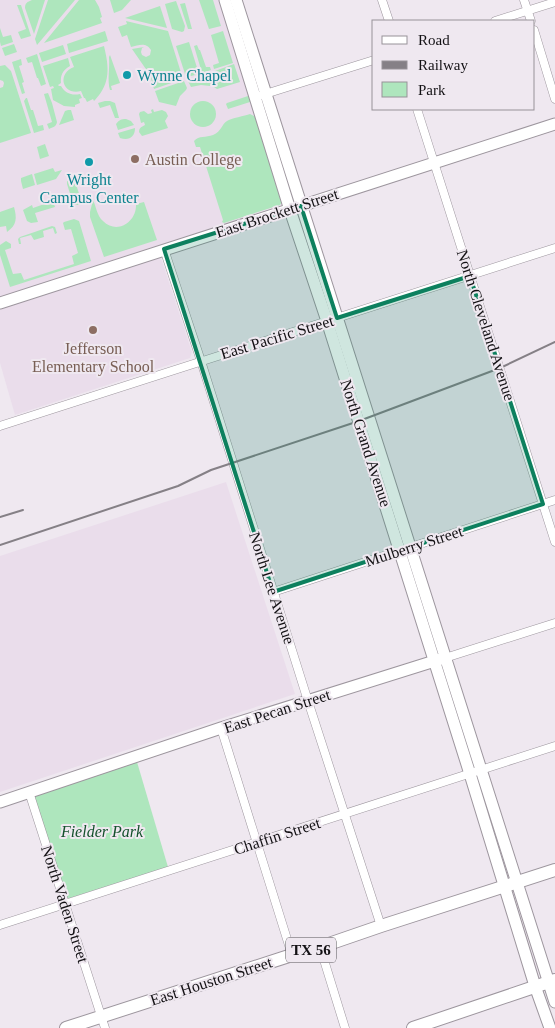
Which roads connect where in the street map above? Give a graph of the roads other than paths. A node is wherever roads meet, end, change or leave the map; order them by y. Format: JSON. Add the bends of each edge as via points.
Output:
{"nodes":[{"id":1,"x":225,"y":0,"type":"edge"},
{"id":2,"x":236,"y":0,"type":"edge"},
{"id":3,"x":382,"y":0,"type":"edge"},
{"id":4,"x":524,"y":0,"type":"edge"},
{"id":5,"x":555,"y":2,"type":"edge"},
{"id":6,"x":528,"y":11,"type":"junction"},
{"id":7,"x":389,"y":20,"type":"edge"},
{"id":8,"x":498,"y":20,"type":"edge"},
{"id":9,"x":531,"y":20,"type":"edge"},
{"id":10,"x":535,"y":33,"type":"edge"},
{"id":11,"x":372,"y":61,"type":"edge"},
{"id":12,"x":261,"y":96,"type":"junction"},
{"id":13,"x":555,"y":98,"type":"edge"},
{"id":14,"x":417,"y":110,"type":"edge"},
{"id":15,"x":555,"y":124,"type":"edge"},
{"id":16,"x":435,"y":163,"type":"junction"},
{"id":17,"x":296,"y":208,"type":"junction"},
{"id":18,"x":555,"y":248,"type":"edge"},
{"id":19,"x":164,"y":249,"type":"junction"},
{"id":20,"x":470,"y":276,"type":"junction"},
{"id":21,"x":0,"y":303,"type":"edge"},
{"id":22,"x":332,"y":320,"type":"junction"},
{"id":23,"x":201,"y":361,"type":"junction"},
{"id":24,"x":0,"y":426,"type":"edge"},
{"id":25,"x":555,"y":500,"type":"edge"},
{"id":26,"x":543,"y":504,"type":"junction"},
{"id":27,"x":555,"y":542,"type":"edge"},
{"id":28,"x":405,"y":549,"type":"junction"},
{"id":29,"x":273,"y":592,"type":"junction"},
{"id":30,"x":555,"y":623,"type":"edge"},
{"id":31,"x":440,"y":660,"type":"junction"},
{"id":32,"x":308,"y":701,"type":"junction"},
{"id":33,"x":221,"y":728,"type":"junction"},
{"id":34,"x":555,"y":746,"type":"edge"},
{"id":35,"x":476,"y":772,"type":"junction"},
{"id":36,"x":30,"y":792,"type":"junction"},
{"id":37,"x":0,"y":802,"type":"edge"},
{"id":38,"x":345,"y":814,"type":"junction"},
{"id":39,"x":257,"y":842,"type":"junction"},
{"id":40,"x":555,"y":870,"type":"edge"},
{"id":41,"x":511,"y":884,"type":"junction"},
{"id":42,"x":65,"y":904,"type":"junction"},
{"id":43,"x":0,"y":925,"type":"edge"},
{"id":44,"x":381,"y":926,"type":"junction"},
{"id":45,"x":320,"y":947,"type":"junction"},
{"id":46,"x":292,"y":955,"type":"junction"},
{"id":47,"x":552,"y":981,"type":"edge"},
{"id":48,"x":535,"y":986,"type":"junction"},
{"id":49,"x":555,"y":1004,"type":"edge"},
{"id":50,"x":543,"y":1009,"type":"junction"},
{"id":51,"x":103,"y":1022,"type":"edge"},
{"id":52,"x":66,"y":1028,"type":"edge"},
{"id":53,"x":345,"y":1028,"type":"edge"},
{"id":54,"x":413,"y":1028,"type":"edge"},
{"id":55,"x":550,"y":1028,"type":"edge"}],
"edges":[{"from":1,"to":12,"type":"main road","name":"North Grand Avenue"},
{"from":2,"to":12,"type":"main road","name":"North Grand Avenue"},
{"from":3,"to":7,"type":"street"},
{"from":4,"to":6,"type":"street"},
{"from":5,"to":6,"type":"street"},
{"from":6,"to":8,"type":"street"},
{"from":6,"to":9,"type":"street"},
{"from":10,"to":13,"type":"street"},
{"from":11,"to":12,"type":"street"},
{"from":12,"to":17,"type":"main road","name":"North Grand Avenue"},
{"from":14,"to":16,"type":"street","name":"North Cleveland Avenue"},
{"from":15,"to":16,"type":"main road","name":"East Brockett Street"},
{"from":16,"to":17,"type":"main road","name":"East Brockett Street"},
{"from":16,"to":20,"type":"street","name":"North Cleveland Avenue"},
{"from":17,"to":19,"type":"main road","name":"East Brockett Street"},
{"from":17,"to":22,"type":"main road","name":"North Grand Avenue"},
{"from":18,"to":20,"type":"street","name":"East Pacific Street"},
{"from":19,"to":21,"type":"main road","name":"East Brockett Street"},
{"from":19,"to":23,"type":"street","name":"North Lee Avenue"},
{"from":20,"to":22,"type":"street","name":"East Pacific Street"},
{"from":20,"to":26,"type":"street","name":"North Cleveland Avenue"},
{"from":22,"to":23,"type":"street","name":"East Pacific Street"},
{"from":22,"to":28,"type":"main road","name":"North Grand Avenue"},
{"from":23,"to":24,"type":"street","name":"East Pacific Street"},
{"from":23,"to":29,"type":"street","name":"North Lee Avenue"},
{"from":25,"to":26,"type":"street","name":"Mulberry Street"},
{"from":26,"to":27,"type":"street","name":"North Cleveland Avenue"},
{"from":26,"to":28,"type":"street","name":"Mulberry Street"},
{"from":28,"to":29,"type":"street","name":"Mulberry Street"},
{"from":28,"to":31,"type":"main road","name":"North Grand Avenue"},
{"from":29,"to":32,"type":"street","name":"North Lee Avenue"},
{"from":30,"to":31,"type":"street","name":"East Pecan Street"},
{"from":31,"to":32,"type":"main road","name":"East Pecan Street"},
{"from":31,"to":35,"type":"main road","name":"North Grand Avenue"},
{"from":32,"to":33,"type":"main road","name":"East Pecan Street"},
{"from":32,"to":38,"type":"street","name":"North Lee Avenue"},
{"from":33,"to":36,"type":"main road","name":"East Pecan Street"},
{"from":33,"to":39,"type":"street"},
{"from":34,"to":35,"type":"street","name":"Chaffin Street"},
{"from":35,"to":38,"type":"street","name":"Chaffin Street"},
{"from":35,"to":41,"type":"main road","name":"North Grand Avenue"},
{"from":36,"to":37,"type":"main road","name":"East Pecan Street"},
{"from":36,"to":42,"type":"street","name":"North Vaden Street"},
{"from":38,"to":39,"type":"street","name":"Chaffin Street"},
{"from":38,"to":44,"type":"street","name":"North Lee Avenue"},
{"from":39,"to":42,"type":"street","name":"Chaffin Street"},
{"from":39,"to":46,"type":"street"},
{"from":40,"to":41,"type":"main road","name":"East Houston Street","number":"TX 56"},
{"from":41,"to":44,"type":"main road","name":"East Houston Street","number":"TX 56"},
{"from":41,"to":47,"type":"main road"},
{"from":41,"to":48,"type":"main road"},
{"from":42,"to":43,"type":"street","name":"Chaffin Street"},
{"from":42,"to":51,"type":"street","name":"North Vaden Street"},
{"from":44,"to":45,"type":"main road","name":"East Houston Street","number":"TX 56"},
{"from":45,"to":46,"type":"main road","name":"East Houston Street","number":"TX 56"},
{"from":45,"to":53,"type":"street"},
{"from":46,"to":51,"type":"main road","name":"East Houston Street","number":"TX 56"},
{"from":47,"to":48,"type":"main road"},
{"from":47,"to":49,"type":"main road"},
{"from":48,"to":50,"type":"main road"},
{"from":48,"to":54,"type":"main road"},
{"from":49,"to":50,"type":"street"},
{"from":50,"to":55,"type":"main road"},
{"from":51,"to":52,"type":"main road","name":"East Houston Street","number":"TX 56"}]}
